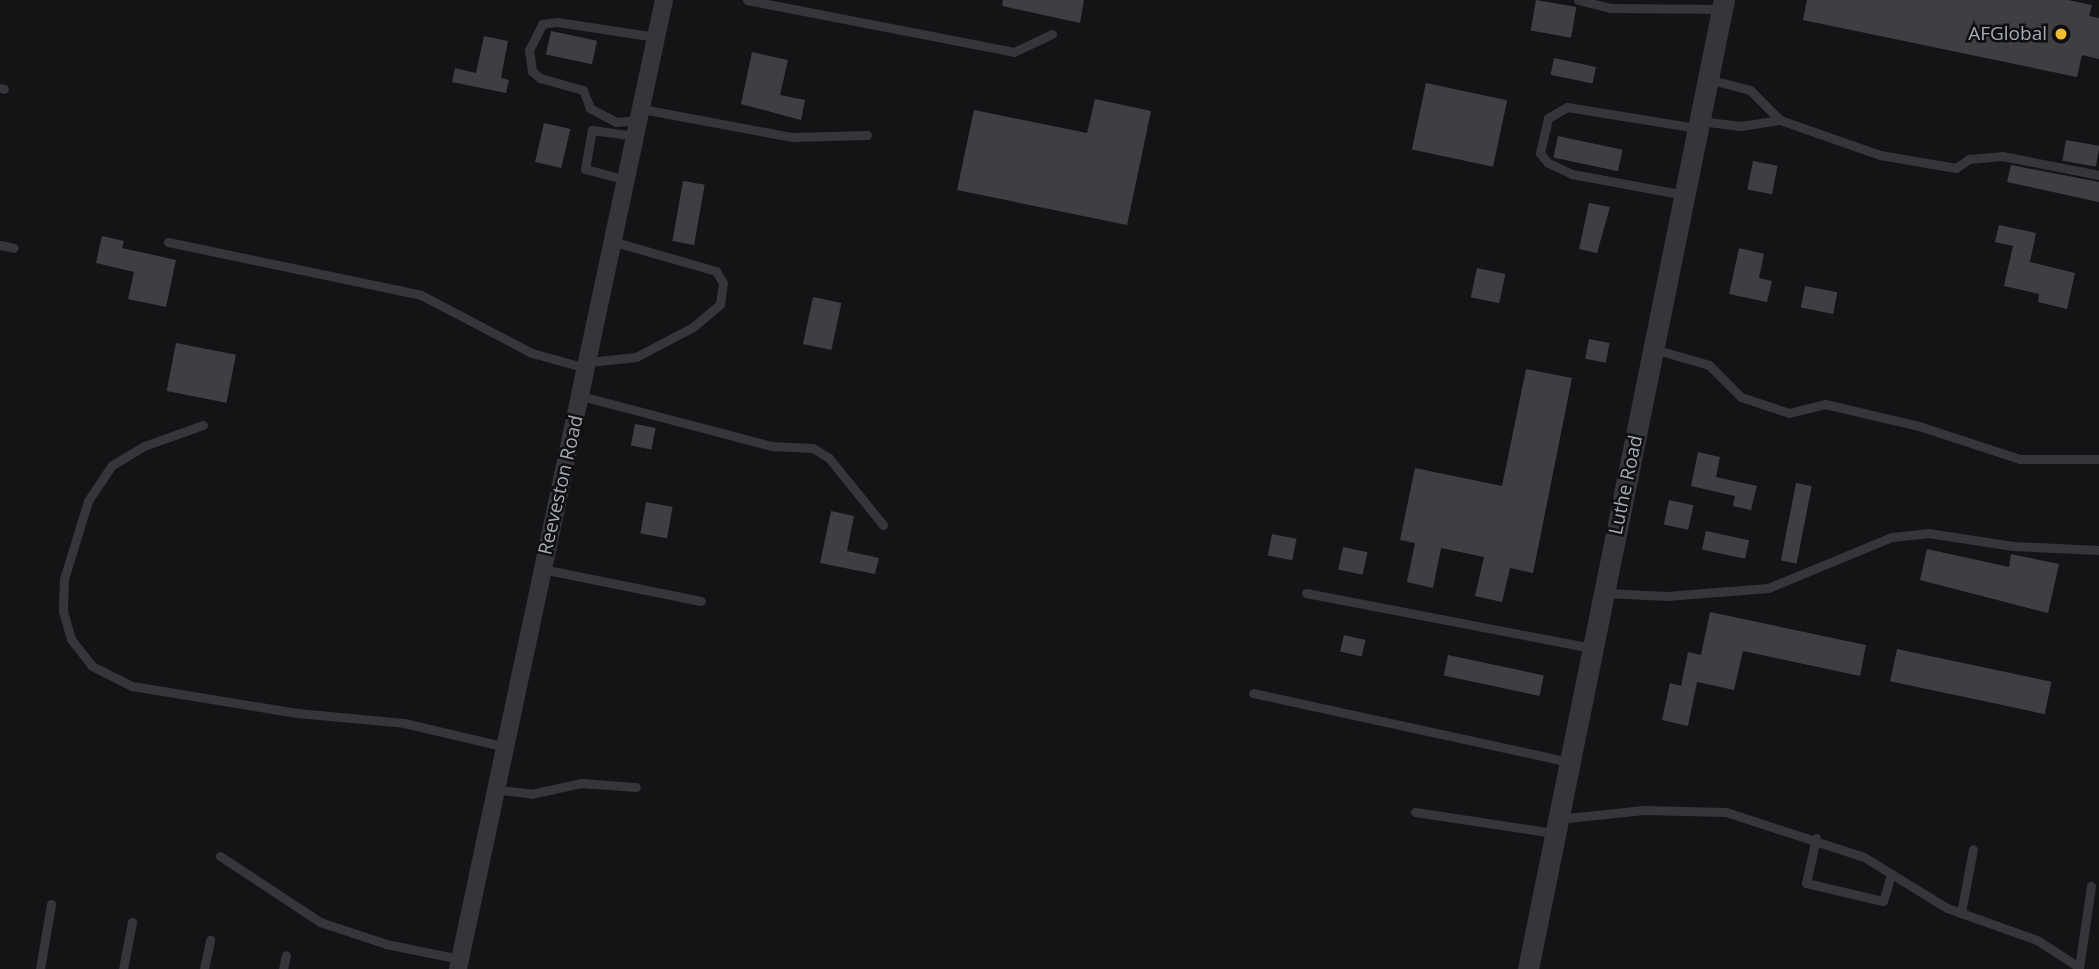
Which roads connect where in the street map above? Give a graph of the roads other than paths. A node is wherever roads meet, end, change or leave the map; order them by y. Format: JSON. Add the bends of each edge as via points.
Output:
{"nodes":[{"id":1,"x":664,"y":0,"type":"edge"},
{"id":2,"x":747,"y":0,"type":"edge"},
{"id":3,"x":1578,"y":0,"type":"edge"},
{"id":4,"x":1723,"y":5,"type":"edge"},
{"id":5,"x":1052,"y":34,"type":"dead end"},
{"id":6,"x":656,"y":37,"type":"junction"},
{"id":7,"x":1708,"y":79,"type":"junction"},
{"id":8,"x":1780,"y":120,"type":"junction"},
{"id":9,"x":639,"y":122,"type":"junction"},
{"id":10,"x":1699,"y":125,"type":"junction"},
{"id":11,"x":867,"y":135,"type":"dead end"},
{"id":12,"x":2099,"y":175,"type":"edge"},
{"id":13,"x":629,"y":180,"type":"junction"},
{"id":14,"x":1685,"y":195,"type":"junction"},
{"id":15,"x":168,"y":242,"type":"dead end"},
{"id":16,"x":615,"y":242,"type":"junction"},
{"id":17,"x":0,"y":245,"type":"edge"},
{"id":18,"x":15,"y":248,"type":"dead end"},
{"id":19,"x":1654,"y":349,"type":"junction"},
{"id":20,"x":589,"y":365,"type":"junction"},
{"id":21,"x":581,"y":396,"type":"junction"},
{"id":22,"x":203,"y":425,"type":"dead end"},
{"id":23,"x":2099,"y":459,"type":"edge"},
{"id":24,"x":883,"y":526,"type":"dead end"},
{"id":25,"x":2099,"y":550,"type":"edge"},
{"id":26,"x":542,"y":569,"type":"junction"},
{"id":27,"x":1306,"y":593,"type":"dead end"},
{"id":28,"x":1604,"y":593,"type":"junction"},
{"id":29,"x":701,"y":601,"type":"dead end"},
{"id":30,"x":1592,"y":648,"type":"junction"},
{"id":31,"x":1253,"y":693,"type":"dead end"},
{"id":32,"x":502,"y":746,"type":"junction"},
{"id":33,"x":1569,"y":762,"type":"junction"},
{"id":34,"x":636,"y":787,"type":"dead end"},
{"id":35,"x":493,"y":789,"type":"junction"},
{"id":36,"x":1415,"y":812,"type":"dead end"},
{"id":37,"x":1555,"y":826,"type":"junction"},
{"id":38,"x":1816,"y":838,"type":"junction"},
{"id":39,"x":1973,"y":849,"type":"dead end"},
{"id":40,"x":220,"y":856,"type":"dead end"},
{"id":41,"x":1891,"y":874,"type":"junction"},
{"id":42,"x":2091,"y":886,"type":"dead end"},
{"id":43,"x":51,"y":904,"type":"dead end"},
{"id":44,"x":1961,"y":913,"type":"junction"},
{"id":45,"x":132,"y":922,"type":"dead end"},
{"id":46,"x":210,"y":940,"type":"dead end"},
{"id":47,"x":286,"y":955,"type":"dead end"},
{"id":48,"x":459,"y":964,"type":"edge"},
{"id":49,"x":2078,"y":968,"type":"edge"},
{"id":50,"x":40,"y":969,"type":"edge"},
{"id":51,"x":122,"y":969,"type":"edge"},
{"id":52,"x":204,"y":969,"type":"edge"},
{"id":53,"x":283,"y":969,"type":"edge"},
{"id":54,"x":1528,"y":969,"type":"edge"}],
"edges":[{"from":1,"to":6,"type":"street","name":"Reeveston Road"},
{"from":2,"to":5,"type":"lane","via":[[1014,52]]},
{"from":3,"to":4,"type":"lane","via":[[1611,8]]},
{"from":4,"to":7,"type":"street","name":"Luthe Road"},
{"from":6,"to":9,"type":"street","name":"Reeveston Road"},
{"from":6,"to":9,"type":"lane","via":[[557,22],[542,24],[529,50],[531,71],[540,78],[583,90],[590,108],[616,122]]},
{"from":7,"to":8,"type":"lane","via":[[1751,90]]},
{"from":7,"to":10,"type":"street","name":"Luthe Road"},
{"from":8,"to":10,"type":"lane","via":[[1741,127]]},
{"from":8,"to":12,"type":"lane","via":[[1832,142],[1931,165],[1956,168],[1969,159],[2002,156]]},
{"from":9,"to":11,"type":"lane","via":[[792,137]]},
{"from":9,"to":13,"type":"street","name":"Reeveston Road"},
{"from":9,"to":13,"type":"lane","via":[[592,130],[585,169]]},
{"from":10,"to":14,"type":"street","name":"Luthe Road"},
{"from":10,"to":14,"type":"lane","via":[[1567,107],[1548,118],[1540,153],[1548,163],[1572,174]]},
{"from":13,"to":16,"type":"street","name":"Reeveston Road"},
{"from":14,"to":19,"type":"street","name":"Luthe Road"},
{"from":15,"to":20,"type":"lane","via":[[421,295],[532,353]]},
{"from":16,"to":20,"type":"street","name":"Reeveston Road"},
{"from":16,"to":20,"type":"lane","via":[[716,271],[723,284],[720,304],[693,327],[636,357]]},
{"from":17,"to":18,"type":"lane"},
{"from":19,"to":23,"type":"lane","via":[[1709,365],[1741,397],[1789,413],[1825,404],[1919,426],[2020,459]]},
{"from":19,"to":28,"type":"street","name":"Luthe Road"},
{"from":20,"to":21,"type":"street","name":"Reeveston Road"},
{"from":21,"to":24,"type":"lane","via":[[771,446],[813,448],[829,458]]},
{"from":21,"to":26,"type":"street","name":"Reeveston Road"},
{"from":22,"to":32,"type":"lane","via":[[144,446],[112,465],[88,501],[64,579],[62,611],[71,639],[92,666],[132,686],[297,713],[404,723]]},
{"from":25,"to":28,"type":"lane","via":[[2012,546],[1928,533],[1892,537],[1768,588],[1667,596]]},
{"from":26,"to":29,"type":"lane"},
{"from":26,"to":32,"type":"street","name":"Reeveston Road"},
{"from":27,"to":30,"type":"lane"},
{"from":28,"to":30,"type":"street","name":"Luthe Road"},
{"from":30,"to":33,"type":"street","name":"Luthe Road"},
{"from":31,"to":33,"type":"lane"},
{"from":32,"to":35,"type":"street","name":"Reeveston Road"},
{"from":33,"to":37,"type":"street","name":"Luthe Road"},
{"from":34,"to":35,"type":"lane","via":[[581,783],[521,794]]},
{"from":35,"to":48,"type":"street","name":"Reeveston Road"},
{"from":36,"to":37,"type":"lane"},
{"from":37,"to":38,"type":"lane","via":[[1644,810],[1726,812]]},
{"from":37,"to":54,"type":"street","name":"Luthe Road"},
{"from":38,"to":41,"type":"lane"},
{"from":38,"to":41,"type":"lane","via":[[1806,883],[1883,901]]},
{"from":39,"to":44,"type":"lane"},
{"from":40,"to":48,"type":"lane","via":[[320,922]]},
{"from":41,"to":44,"type":"lane"},
{"from":42,"to":49,"type":"lane"},
{"from":43,"to":50,"type":"lane"},
{"from":44,"to":49,"type":"lane","via":[[2037,940]]},
{"from":45,"to":51,"type":"lane"},
{"from":46,"to":52,"type":"lane"},
{"from":47,"to":53,"type":"lane"}]}
